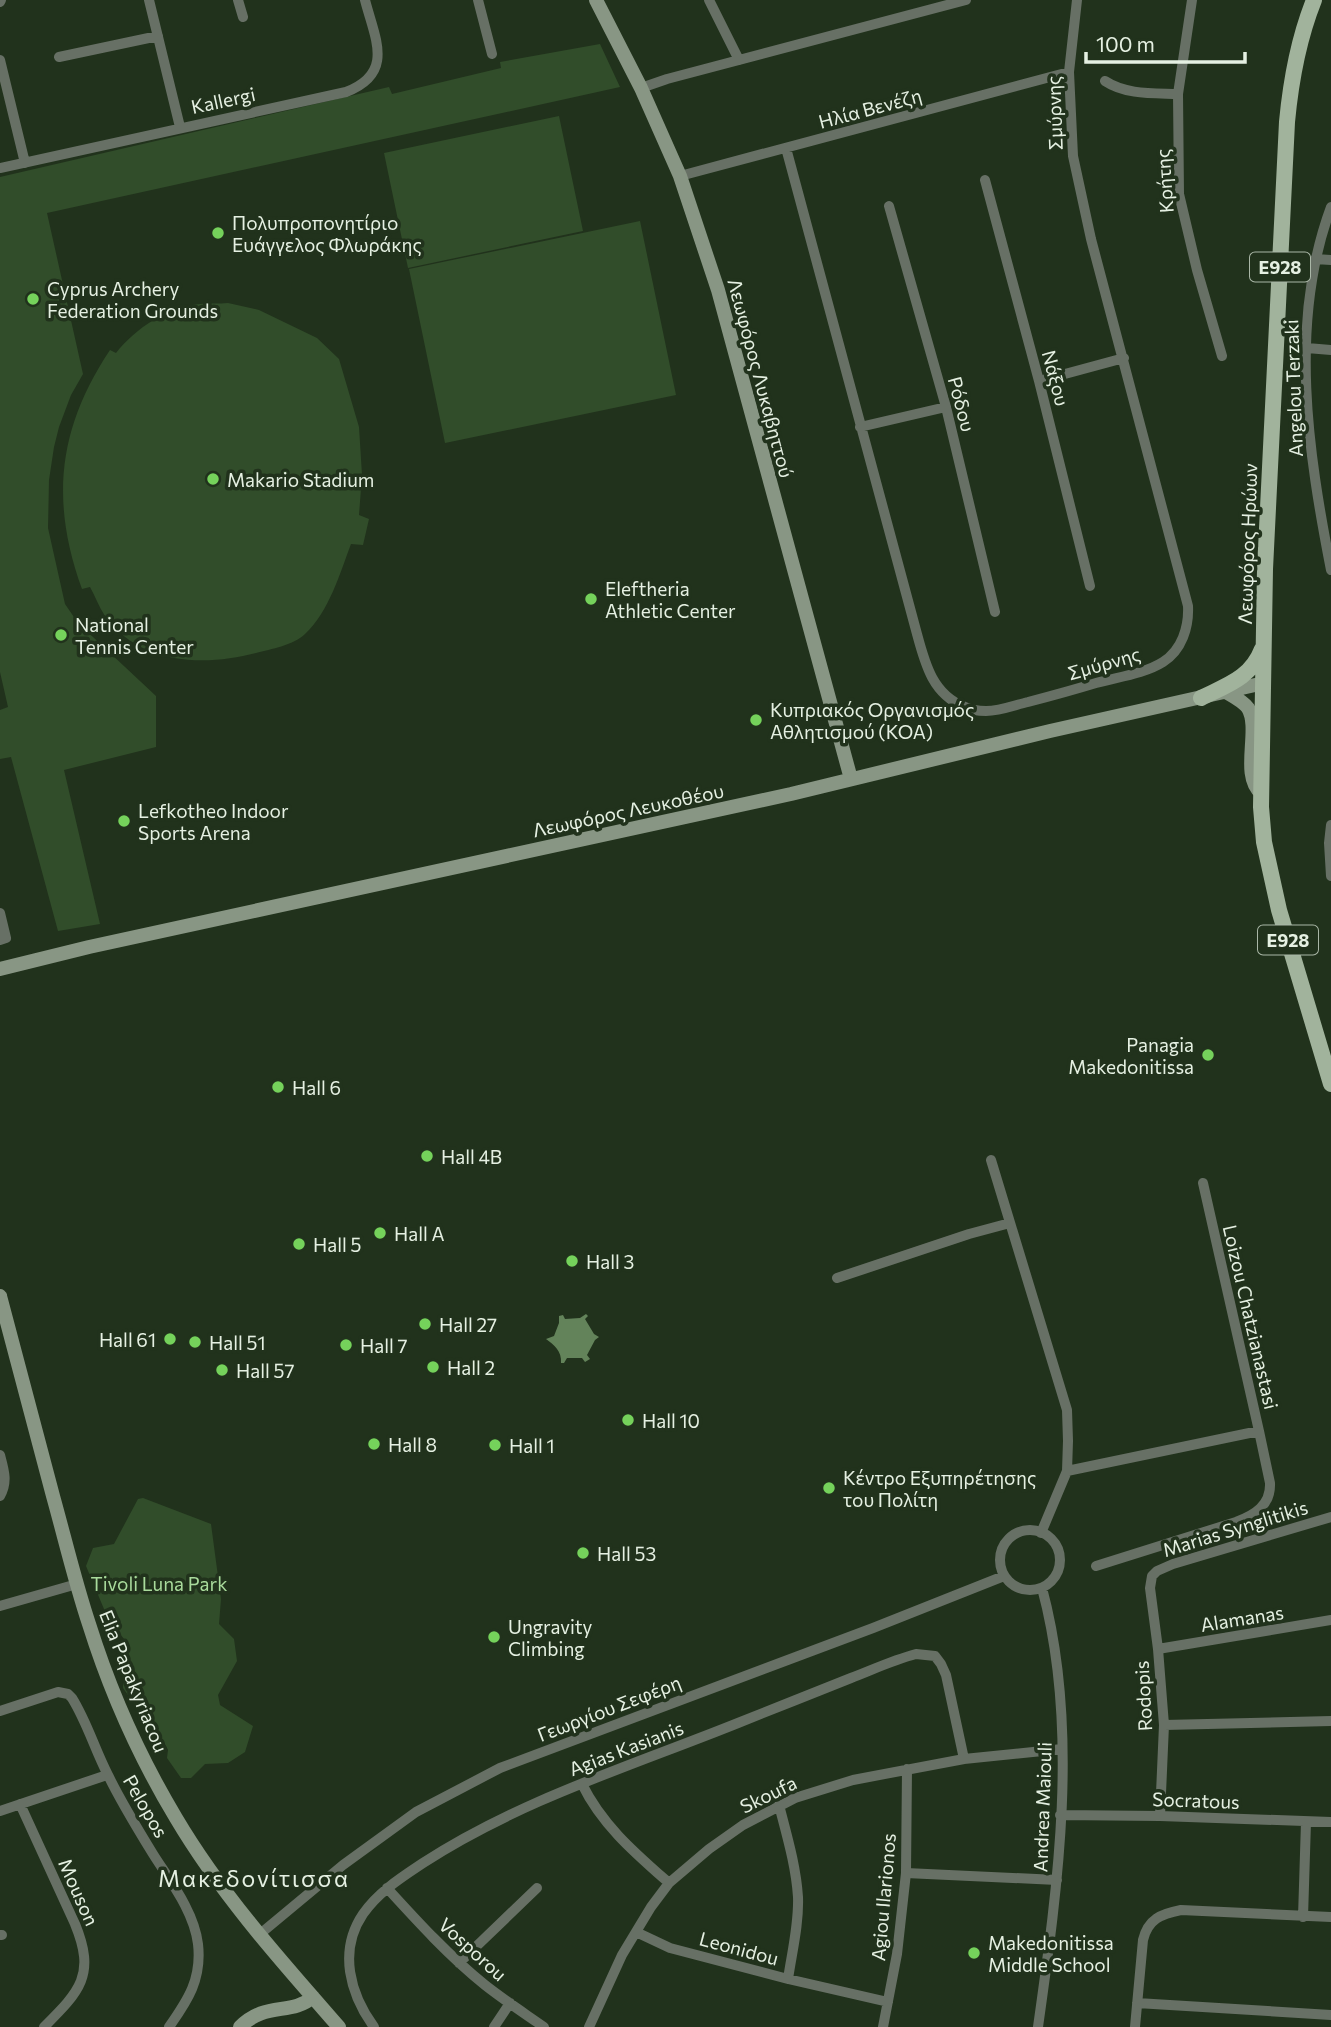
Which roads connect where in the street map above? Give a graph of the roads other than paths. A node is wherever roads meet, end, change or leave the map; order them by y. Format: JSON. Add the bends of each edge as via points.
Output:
{"nodes":[{"id":1,"x":149,"y":0,"type":"edge"},
{"id":2,"x":238,"y":0,"type":"edge"},
{"id":3,"x":365,"y":0,"type":"edge"},
{"id":4,"x":478,"y":0,"type":"edge"},
{"id":5,"x":596,"y":0,"type":"edge"},
{"id":6,"x":709,"y":0,"type":"edge"},
{"id":7,"x":966,"y":0,"type":"edge"},
{"id":8,"x":1077,"y":0,"type":"edge"},
{"id":9,"x":1192,"y":0,"type":"edge"},
{"id":10,"x":1314,"y":0,"type":"edge"},
{"id":11,"x":943,"y":3,"type":"edge"},
{"id":12,"x":243,"y":17,"type":"dead end"},
{"id":13,"x":158,"y":36,"type":"junction"},
{"id":14,"x":492,"y":54,"type":"dead end"},
{"id":15,"x":59,"y":57,"type":"dead end"},
{"id":16,"x":0,"y":60,"type":"edge"},
{"id":17,"x":739,"y":60,"type":"junction"},
{"id":18,"x":1069,"y":72,"type":"junction"},
{"id":19,"x":1105,"y":81,"type":"dead end"},
{"id":20,"x":640,"y":88,"type":"junction"},
{"id":21,"x":1178,"y":94,"type":"junction"},
{"id":22,"x":180,"y":127,"type":"junction"},
{"id":23,"x":786,"y":148,"type":"junction"},
{"id":24,"x":25,"y":163,"type":"junction"},
{"id":25,"x":0,"y":168,"type":"edge"},
{"id":26,"x":680,"y":176,"type":"junction"},
{"id":27,"x":985,"y":180,"type":"dead end"},
{"id":28,"x":889,"y":206,"type":"dead end"},
{"id":29,"x":1331,"y":206,"type":"edge"},
{"id":30,"x":1315,"y":259,"type":"junction"},
{"id":31,"x":1331,"y":260,"type":"edge"},
{"id":32,"x":1307,"y":348,"type":"junction"},
{"id":33,"x":1331,"y":350,"type":"edge"},
{"id":34,"x":1222,"y":356,"type":"dead end"},
{"id":35,"x":1124,"y":358,"type":"junction"},
{"id":36,"x":1039,"y":381,"type":"junction"},
{"id":37,"x":946,"y":407,"type":"junction"},
{"id":38,"x":860,"y":427,"type":"junction"},
{"id":39,"x":1331,"y":570,"type":"edge"},
{"id":40,"x":1090,"y":586,"type":"dead end"},
{"id":41,"x":995,"y":612,"type":"dead end"},
{"id":42,"x":1264,"y":645,"type":"junction"},
{"id":43,"x":1264,"y":683,"type":"junction"},
{"id":44,"x":1226,"y":692,"type":"junction"},
{"id":45,"x":1200,"y":698,"type":"junction"},
{"id":46,"x":851,"y":779,"type":"junction"},
{"id":47,"x":1261,"y":793,"type":"junction"},
{"id":48,"x":1331,"y":825,"type":"edge"},
{"id":49,"x":1331,"y":869,"type":"edge"},
{"id":50,"x":0,"y":913,"type":"edge"},
{"id":51,"x":0,"y":940,"type":"edge"},
{"id":52,"x":0,"y":969,"type":"edge"},
{"id":53,"x":1331,"y":1084,"type":"edge"},
{"id":54,"x":991,"y":1160,"type":"dead end"},
{"id":55,"x":1203,"y":1183,"type":"dead end"},
{"id":56,"x":1010,"y":1223,"type":"junction"},
{"id":57,"x":837,"y":1278,"type":"dead end"},
{"id":58,"x":0,"y":1296,"type":"edge"},
{"id":59,"x":1259,"y":1431,"type":"junction"},
{"id":60,"x":0,"y":1455,"type":"edge"},
{"id":61,"x":1067,"y":1471,"type":"junction"},
{"id":62,"x":0,"y":1496,"type":"edge"},
{"id":63,"x":1331,"y":1517,"type":"edge"},
{"id":64,"x":1041,"y":1532,"type":"junction"},
{"id":65,"x":1096,"y":1566,"type":"dead end"},
{"id":66,"x":1004,"y":1576,"type":"junction"},
{"id":67,"x":1152,"y":1576,"type":"joint"},
{"id":68,"x":77,"y":1584,"type":"junction"},
{"id":69,"x":1042,"y":1588,"type":"junction"},
{"id":70,"x":0,"y":1606,"type":"edge"},
{"id":71,"x":1331,"y":1620,"type":"edge"},
{"id":72,"x":1158,"y":1649,"type":"junction"},
{"id":73,"x":0,"y":1711,"type":"edge"},
{"id":74,"x":1331,"y":1721,"type":"edge"},
{"id":75,"x":1164,"y":1725,"type":"junction"},
{"id":76,"x":1062,"y":1749,"type":"junction"},
{"id":77,"x":964,"y":1759,"type":"junction"},
{"id":78,"x":907,"y":1769,"type":"junction"},
{"id":79,"x":107,"y":1775,"type":"junction"},
{"id":80,"x":582,"y":1784,"type":"junction"},
{"id":81,"x":20,"y":1804,"type":"junction"},
{"id":82,"x":779,"y":1805,"type":"junction"},
{"id":83,"x":0,"y":1811,"type":"edge"},
{"id":84,"x":1060,"y":1815,"type":"junction"},
{"id":85,"x":1160,"y":1816,"type":"junction"},
{"id":86,"x":1306,"y":1822,"type":"junction"},
{"id":87,"x":1331,"y":1822,"type":"edge"},
{"id":88,"x":906,"y":1873,"type":"junction"},
{"id":89,"x":1057,"y":1880,"type":"junction"},
{"id":90,"x":669,"y":1883,"type":"junction"},
{"id":91,"x":387,"y":1888,"type":"junction"},
{"id":92,"x":537,"y":1888,"type":"dead end"},
{"id":93,"x":1303,"y":1917,"type":"junction"},
{"id":94,"x":1331,"y":1917,"type":"edge"},
{"id":95,"x":636,"y":1932,"type":"junction"},
{"id":96,"x":260,"y":1934,"type":"junction"},
{"id":97,"x":459,"y":1963,"type":"junction"},
{"id":98,"x":788,"y":1979,"type":"junction"},
{"id":99,"x":313,"y":1997,"type":"junction"},
{"id":100,"x":888,"y":2002,"type":"junction"},
{"id":101,"x":510,"y":2003,"type":"junction"},
{"id":102,"x":1137,"y":2003,"type":"junction"},
{"id":103,"x":1331,"y":2015,"type":"edge"},
{"id":104,"x":44,"y":2027,"type":"edge"},
{"id":105,"x":169,"y":2027,"type":"edge"},
{"id":106,"x":240,"y":2027,"type":"edge"},
{"id":107,"x":339,"y":2027,"type":"edge"},
{"id":108,"x":374,"y":2027,"type":"edge"},
{"id":109,"x":494,"y":2027,"type":"edge"},
{"id":110,"x":544,"y":2027,"type":"edge"},
{"id":111,"x":589,"y":2027,"type":"edge"},
{"id":112,"x":883,"y":2027,"type":"edge"},
{"id":113,"x":1038,"y":2027,"type":"edge"},
{"id":114,"x":1135,"y":2027,"type":"edge"}],
"edges":[{"from":1,"to":13,"type":"street"},
{"from":2,"to":12,"type":"street"},
{"from":3,"to":22,"type":"street","name":"Kallergi","via":[[378,51],[374,73],[360,86]]},
{"from":4,"to":14,"type":"street"},
{"from":5,"to":20,"type":"main road","name":"Λεωφόρος Λυκαβηττού"},
{"from":6,"to":17,"type":"street"},
{"from":7,"to":11,"type":"street"},
{"from":8,"to":18,"type":"street","name":"Σμύρνης"},
{"from":9,"to":21,"type":"street","name":"Κρήτης"},
{"from":10,"to":42,"type":"main road","name":"Λεωφόρος Ηρώων","number":"E928","via":[[1293,65],[1287,122]]},
{"from":11,"to":17,"type":"street"},
{"from":13,"to":15,"type":"street"},
{"from":13,"to":22,"type":"street"},
{"from":16,"to":24,"type":"street"},
{"from":17,"to":20,"type":"street"},
{"from":18,"to":23,"type":"street","name":"Ηλία Βενέζη"},
{"from":18,"to":35,"type":"street","name":"Σμύρνης","via":[[1075,168]]},
{"from":19,"to":21,"type":"street","via":[[1126,91]]},
{"from":20,"to":26,"type":"main road","name":"Λεωφόρος Λυκαβηττού"},
{"from":21,"to":34,"type":"street","name":"Κρήτης","via":[[1179,194]]},
{"from":22,"to":24,"type":"street","name":"Kallergi"},
{"from":23,"to":26,"type":"street","name":"Ηλία Βενέζη"},
{"from":23,"to":38,"type":"street","name":"Σμύρνης"},
{"from":24,"to":25,"type":"street","name":"Kallergi"},
{"from":26,"to":46,"type":"main road","name":"Λεωφόρος Λυκαβηττού","via":[[718,290]]},
{"from":27,"to":36,"type":"street","name":"Νάξου"},
{"from":28,"to":37,"type":"street","name":"Ρόδου"},
{"from":29,"to":30,"type":"street","name":"Angelou Terzaki"},
{"from":30,"to":31,"type":"street"},
{"from":30,"to":32,"type":"street","name":"Angelou Terzaki"},
{"from":32,"to":33,"type":"street"},
{"from":32,"to":39,"type":"street","name":"Angelou Terzaki","via":[[1311,457]]},
{"from":35,"to":36,"type":"street"},
{"from":35,"to":38,"type":"street","name":"Σμύρνης","via":[[1189,620],[1175,651],[1163,662],[1012,706],[973,710],[954,701],[933,681]]},
{"from":36,"to":40,"type":"street","name":"Νάξου"},
{"from":37,"to":38,"type":"street"},
{"from":37,"to":41,"type":"street","name":"Ρόδου"},
{"from":42,"to":43,"type":"main road","name":"Λεωφόρος Ηρώων","number":"E928"},
{"from":42,"to":45,"type":"main road","via":[[1253,668],[1241,678]]},
{"from":43,"to":44,"type":"main road","name":"Λεωφόρος Λευκοθέου"},
{"from":43,"to":47,"type":"main road","name":"Λεωφόρος Ηρώων","number":"E928"},
{"from":44,"to":45,"type":"main road","name":"Λεωφόρος Λευκοθέου"},
{"from":44,"to":47,"type":"main road","via":[[1249,709],[1253,778]]},
{"from":45,"to":46,"type":"main road","name":"Λεωφόρος Λευκοθέου"},
{"from":46,"to":52,"type":"main road","name":"Λεωφόρος Λευκοθέου"},
{"from":47,"to":53,"type":"main road","name":"Λεωφόρος Ηρώων","number":"E928","via":[[1264,842],[1279,910]]},
{"from":48,"to":49,"type":"street"},
{"from":50,"to":51,"type":"street","via":[[6,939]]},
{"from":54,"to":56,"type":"street"},
{"from":55,"to":59,"type":"street","name":"Loizou Chatzianastasi"},
{"from":56,"to":57,"type":"street"},
{"from":56,"to":61,"type":"street","via":[[1067,1410]]},
{"from":58,"to":68,"type":"main road","name":"Elia Papakyriacou"},
{"from":59,"to":61,"type":"street","name":"Loizou Chatzianastasi"},
{"from":59,"to":65,"type":"street","via":[[1270,1483],[1261,1509],[1236,1522]]},
{"from":60,"to":62,"type":"street","via":[[5,1479]]},
{"from":61,"to":64,"type":"street"},
{"from":63,"to":67,"type":"street","name":"Marias Synglitikis","via":[[1173,1564]]},
{"from":64,"to":66,"type":"street","via":[[1023,1531],[1007,1541],[1000,1558]]},
{"from":64,"to":69,"type":"street","via":[[1060,1553],[1054,1578]]},
{"from":66,"to":69,"type":"street","via":[[1025,1590]]},
{"from":66,"to":96,"type":"street","name":"Γεωργίου Σεφέρη","via":[[500,1768],[408,1818]]},
{"from":67,"to":72,"type":"street","name":"Rodopis","via":[[1149,1594]]},
{"from":68,"to":70,"type":"street"},
{"from":68,"to":96,"type":"main road","name":"Elia Papakyriacou","via":[[113,1689],[152,1775],[204,1861]]},
{"from":69,"to":76,"type":"street","name":"Andrea Maiouli","via":[[1056,1656]]},
{"from":71,"to":72,"type":"street","name":"Alamanas"},
{"from":72,"to":75,"type":"street","name":"Rodopis"},
{"from":73,"to":79,"type":"street","name":"Pelopos","via":[[64,1692],[72,1698]]},
{"from":74,"to":75,"type":"street"},
{"from":75,"to":85,"type":"street","name":"Rodopis"},
{"from":76,"to":77,"type":"street","name":"Skoufa"},
{"from":76,"to":84,"type":"street","name":"Andrea Maiouli"},
{"from":77,"to":78,"type":"street","name":"Skoufa"},
{"from":77,"to":80,"type":"street","name":"Agias Kasianis","via":[[944,1671],[935,1656],[924,1654],[904,1657]]},
{"from":78,"to":82,"type":"street","name":"Skoufa","via":[[843,1783]]},
{"from":78,"to":88,"type":"street","name":"Agiou Ilarionos"},
{"from":79,"to":81,"type":"street"},
{"from":79,"to":105,"type":"street","name":"Pelopos","via":[[178,1892],[198,1942],[190,1997]]},
{"from":80,"to":90,"type":"street","via":[[607,1824]]},
{"from":80,"to":91,"type":"street","name":"Agias Kasianis","via":[[472,1833]]},
{"from":81,"to":83,"type":"street"},
{"from":81,"to":104,"type":"street","name":"Mouson","via":[[85,1955],[82,1979],[74,1994]]},
{"from":82,"to":90,"type":"street","name":"Skoufa","via":[[724,1838]]},
{"from":82,"to":98,"type":"street","name":"Leonidou","via":[[798,1898]]},
{"from":84,"to":85,"type":"street","name":"Socratous"},
{"from":84,"to":89,"type":"street","name":"Andrea Maiouli"},
{"from":85,"to":86,"type":"street","name":"Socratous"},
{"from":86,"to":87,"type":"street","name":"Socratous"},
{"from":86,"to":93,"type":"street"},
{"from":88,"to":89,"type":"street"},
{"from":88,"to":100,"type":"street","name":"Agiou Ilarionos"},
{"from":89,"to":113,"type":"street","name":"Andrea Maiouli"},
{"from":90,"to":95,"type":"street","name":"Skoufa"},
{"from":91,"to":97,"type":"street","name":"Vosporou"},
{"from":91,"to":108,"type":"street","name":"Agias Kasianis","via":[[362,1916],[349,1951],[355,1994]]},
{"from":92,"to":97,"type":"street"},
{"from":93,"to":94,"type":"street"},
{"from":93,"to":102,"type":"street","via":[[1181,1910],[1162,1915],[1148,1926],[1143,1940]]},
{"from":95,"to":98,"type":"street","name":"Leonidou","via":[[670,1948]]},
{"from":95,"to":111,"type":"street","name":"Skoufa"},
{"from":96,"to":99,"type":"main road","name":"Elia Papakyriacou"},
{"from":97,"to":101,"type":"street","name":"Vosporou"},
{"from":98,"to":100,"type":"street"},
{"from":99,"to":106,"type":"main road","via":[[297,2006],[261,2012]]},
{"from":99,"to":107,"type":"main road","name":"Elia Papakyriacou"},
{"from":100,"to":112,"type":"street","name":"Agiou Ilarionos"},
{"from":101,"to":109,"type":"street"},
{"from":101,"to":110,"type":"street","name":"Vosporou"},
{"from":102,"to":103,"type":"street"},
{"from":102,"to":114,"type":"street"}]}
